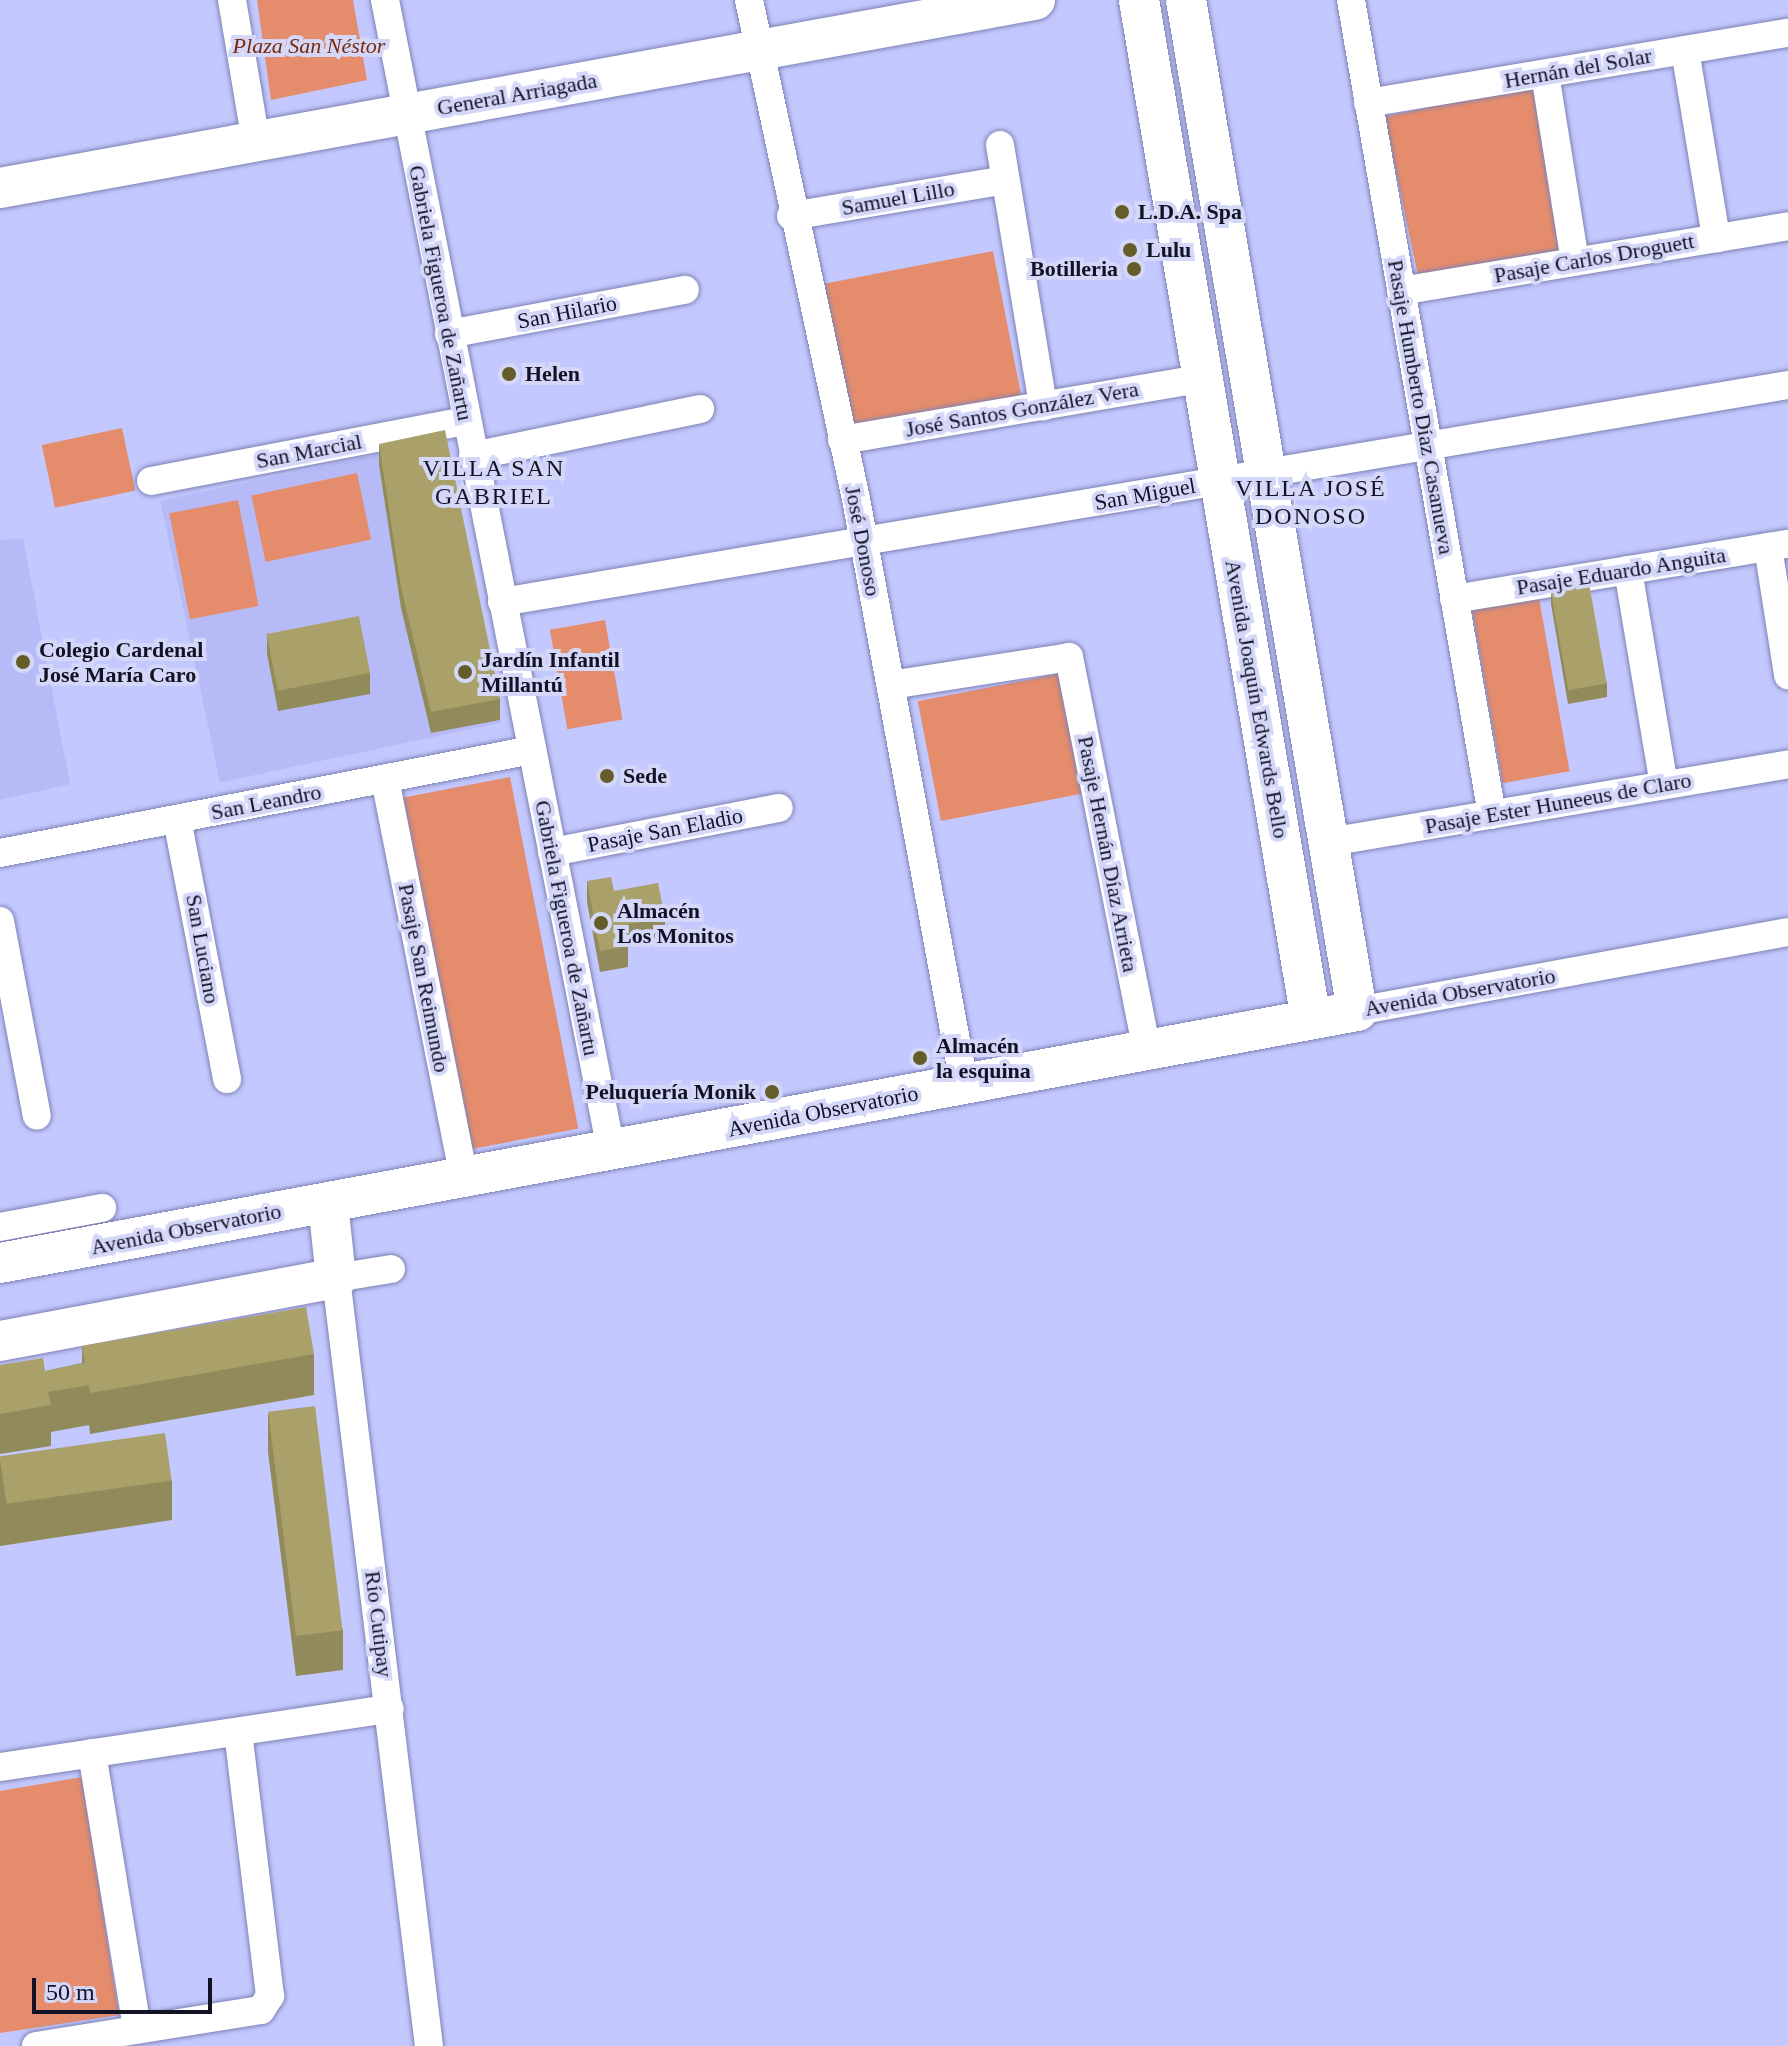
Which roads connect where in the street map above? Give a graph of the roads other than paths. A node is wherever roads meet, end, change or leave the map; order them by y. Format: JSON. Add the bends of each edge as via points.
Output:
{"nodes":[{"id":1,"x":232,"y":0,"type":"edge"},
{"id":2,"x":385,"y":0,"type":"edge"},
{"id":3,"x":749,"y":0,"type":"edge"},
{"id":4,"x":1035,"y":0,"type":"edge"},
{"id":5,"x":1139,"y":0,"type":"edge"},
{"id":6,"x":1186,"y":0,"type":"edge"},
{"id":7,"x":1351,"y":0,"type":"edge"},
{"id":8,"x":1788,"y":33,"type":"edge"},
{"id":9,"x":763,"y":50,"type":"junction"},
{"id":10,"x":1685,"y":50,"type":"junction"},
{"id":11,"x":1545,"y":74,"type":"junction"},
{"id":12,"x":1368,"y":103,"type":"junction"},
{"id":13,"x":405,"y":115,"type":"junction"},
{"id":14,"x":256,"y":142,"type":"junction"},
{"id":15,"x":1000,"y":145,"type":"dead end"},
{"id":16,"x":1005,"y":180,"type":"junction"},
{"id":17,"x":0,"y":188,"type":"edge"},
{"id":18,"x":791,"y":216,"type":"junction"},
{"id":19,"x":1788,"y":226,"type":"edge"},
{"id":20,"x":1716,"y":238,"type":"junction"},
{"id":21,"x":1575,"y":262,"type":"junction"},
{"id":22,"x":685,"y":290,"type":"dead end"},
{"id":23,"x":1401,"y":291,"type":"junction"},
{"id":24,"x":449,"y":334,"type":"junction"},
{"id":25,"x":1203,"y":378,"type":"junction"},
{"id":26,"x":1788,"y":385,"type":"edge"},
{"id":27,"x":1043,"y":406,"type":"junction"},
{"id":28,"x":700,"y":409,"type":"dead end"},
{"id":29,"x":466,"y":421,"type":"junction"},
{"id":30,"x":842,"y":440,"type":"junction"},
{"id":31,"x":1428,"y":446,"type":"junction"},
{"id":32,"x":473,"y":456,"type":"junction"},
{"id":33,"x":1266,"y":473,"type":"junction"},
{"id":34,"x":151,"y":481,"type":"dead end"},
{"id":35,"x":1220,"y":481,"type":"junction"},
{"id":36,"x":864,"y":541,"type":"junction"},
{"id":37,"x":1778,"y":545,"type":"edge"},
{"id":38,"x":1628,"y":570,"type":"junction"},
{"id":39,"x":1454,"y":599,"type":"junction"},
{"id":40,"x":502,"y":602,"type":"junction"},
{"id":41,"x":1788,"y":675,"type":"edge"},
{"id":42,"x":891,"y":685,"type":"junction"},
{"id":43,"x":532,"y":750,"type":"junction"},
{"id":44,"x":1788,"y":764,"type":"edge"},
{"id":45,"x":385,"y":779,"type":"junction"},
{"id":46,"x":1664,"y":785,"type":"junction"},
{"id":47,"x":779,"y":808,"type":"dead end"},
{"id":48,"x":1492,"y":815,"type":"junction"},
{"id":49,"x":177,"y":819,"type":"junction"},
{"id":50,"x":1329,"y":842,"type":"junction"},
{"id":51,"x":552,"y":852,"type":"junction"},
{"id":52,"x":0,"y":853,"type":"edge"},
{"id":53,"x":0,"y":921,"type":"edge"},
{"id":54,"x":1788,"y":932,"type":"edge"},
{"id":55,"x":1357,"y":1011,"type":"junction"},
{"id":56,"x":1311,"y":1020,"type":"junction"},
{"id":57,"x":1147,"y":1051,"type":"junction"},
{"id":58,"x":227,"y":1079,"type":"dead end"},
{"id":59,"x":964,"y":1084,"type":"junction"},
{"id":60,"x":37,"y":1116,"type":"dead end"},
{"id":61,"x":611,"y":1150,"type":"junction"},
{"id":62,"x":464,"y":1178,"type":"junction"},
{"id":63,"x":328,"y":1203,"type":"junction"},
{"id":64,"x":102,"y":1208,"type":"dead end"},
{"id":65,"x":0,"y":1227,"type":"edge"},
{"id":66,"x":0,"y":1263,"type":"edge"},
{"id":67,"x":391,"y":1269,"type":"dead end"},
{"id":68,"x":336,"y":1278,"type":"junction"},
{"id":69,"x":0,"y":1341,"type":"edge"},
{"id":70,"x":390,"y":1709,"type":"junction"},
{"id":71,"x":238,"y":1732,"type":"junction"},
{"id":72,"x":92,"y":1753,"type":"junction"},
{"id":73,"x":0,"y":1767,"type":"edge"},
{"id":74,"x":137,"y":2029,"type":"junction"},
{"id":75,"x":36,"y":2046,"type":"edge"},
{"id":76,"x":429,"y":2046,"type":"edge"}],
"edges":[{"from":1,"to":14,"type":"street"},
{"from":2,"to":13,"type":"street","name":"Gabriela Figueroa de Zañartu"},
{"from":3,"to":9,"type":"street","name":"José Donoso"},
{"from":4,"to":9,"type":"street","name":"General Arriagada"},
{"from":5,"to":25,"type":"street","name":"Avenida Joaquín Edwards Bello"},
{"from":6,"to":33,"type":"street","name":"Avenida Joaquín Edwards Bello"},
{"from":7,"to":12,"type":"street","name":"Pasaje Humberto Díaz Casanueva"},
{"from":8,"to":10,"type":"street","name":"Hernán del Solar"},
{"from":9,"to":13,"type":"street","name":"General Arriagada"},
{"from":9,"to":18,"type":"street","name":"José Donoso"},
{"from":10,"to":11,"type":"street","name":"Hernán del Solar"},
{"from":10,"to":20,"type":"street"},
{"from":11,"to":12,"type":"street","name":"Hernán del Solar"},
{"from":11,"to":21,"type":"street"},
{"from":12,"to":23,"type":"street","name":"Pasaje Humberto Díaz Casanueva"},
{"from":13,"to":14,"type":"street","name":"General Arriagada"},
{"from":13,"to":24,"type":"street","name":"Gabriela Figueroa de Zañartu"},
{"from":14,"to":17,"type":"street","name":"General Arriagada"},
{"from":15,"to":16,"type":"street"},
{"from":16,"to":18,"type":"street","name":"Samuel Lillo"},
{"from":16,"to":27,"type":"street"},
{"from":18,"to":30,"type":"street","name":"José Donoso"},
{"from":19,"to":20,"type":"street","name":"Pasaje Carlos Droguett"},
{"from":20,"to":21,"type":"street","name":"Pasaje Carlos Droguett"},
{"from":21,"to":23,"type":"street","name":"Pasaje Carlos Droguett"},
{"from":22,"to":24,"type":"street","name":"San Hilario"},
{"from":23,"to":31,"type":"street","name":"Pasaje Humberto Díaz Casanueva"},
{"from":24,"to":29,"type":"street","name":"Gabriela Figueroa de Zañartu"},
{"from":25,"to":27,"type":"street","name":"José Santos González Vera"},
{"from":25,"to":35,"type":"street","name":"Avenida Joaquín Edwards Bello"},
{"from":26,"to":31,"type":"street","name":"San Miguel"},
{"from":27,"to":30,"type":"street","name":"José Santos González Vera"},
{"from":28,"to":32,"type":"street"},
{"from":29,"to":32,"type":"street","name":"Gabriela Figueroa de Zañartu"},
{"from":29,"to":34,"type":"street","name":"San Marcial"},
{"from":30,"to":36,"type":"street","name":"José Donoso"},
{"from":31,"to":33,"type":"street","name":"San Miguel"},
{"from":31,"to":39,"type":"street","name":"Pasaje Humberto Díaz Casanueva"},
{"from":32,"to":40,"type":"street","name":"Gabriela Figueroa de Zañartu"},
{"from":33,"to":35,"type":"street","name":"San Miguel"},
{"from":33,"to":50,"type":"street","name":"Avenida Joaquín Edwards Bello"},
{"from":35,"to":36,"type":"street","name":"San Miguel"},
{"from":35,"to":56,"type":"street","name":"Avenida Joaquín Edwards Bello"},
{"from":36,"to":40,"type":"street","name":"San Miguel"},
{"from":36,"to":42,"type":"street","name":"José Donoso"},
{"from":37,"to":38,"type":"street","name":"Pasaje Eduardo Anguita"},
{"from":37,"to":41,"type":"street"},
{"from":38,"to":39,"type":"street","name":"Pasaje Eduardo Anguita"},
{"from":38,"to":46,"type":"street"},
{"from":39,"to":48,"type":"street","name":"Pasaje Humberto Díaz Casanueva"},
{"from":40,"to":43,"type":"street","name":"Gabriela Figueroa de Zañartu"},
{"from":42,"to":57,"type":"street","name":"Pasaje Hernán Díaz Arrieta","via":[[1069,657]]},
{"from":42,"to":59,"type":"street","name":"José Donoso"},
{"from":43,"to":45,"type":"street","name":"San Leandro"},
{"from":43,"to":51,"type":"street","name":"Gabriela Figueroa de Zañartu"},
{"from":44,"to":46,"type":"street","name":"Pasaje Ester Huneeus de Claro"},
{"from":45,"to":49,"type":"street","name":"San Leandro"},
{"from":45,"to":62,"type":"street","name":"Pasaje San Reimundo"},
{"from":46,"to":48,"type":"street","name":"Pasaje Ester Huneeus de Claro"},
{"from":47,"to":51,"type":"street","name":"Pasaje San Eladio"},
{"from":48,"to":50,"type":"street","name":"Pasaje Ester Huneeus de Claro"},
{"from":49,"to":52,"type":"street","name":"San Leandro"},
{"from":49,"to":58,"type":"street","name":"San Luciano"},
{"from":50,"to":55,"type":"street","name":"Avenida Joaquín Edwards Bello"},
{"from":51,"to":61,"type":"street","name":"Gabriela Figueroa de Zañartu"},
{"from":53,"to":60,"type":"street"},
{"from":54,"to":55,"type":"street","name":"Avenida Observatorio"},
{"from":55,"to":56,"type":"street","name":"Avenida Observatorio"},
{"from":56,"to":57,"type":"street","name":"Avenida Observatorio"},
{"from":57,"to":59,"type":"street","name":"Avenida Observatorio"},
{"from":59,"to":61,"type":"street","name":"Avenida Observatorio"},
{"from":61,"to":62,"type":"street","name":"Avenida Observatorio"},
{"from":62,"to":63,"type":"street","name":"Avenida Observatorio"},
{"from":63,"to":66,"type":"street","name":"Avenida Observatorio"},
{"from":63,"to":68,"type":"street","name":"Río Cutipay"},
{"from":64,"to":65,"type":"street"},
{"from":67,"to":68,"type":"street"},
{"from":68,"to":69,"type":"street"},
{"from":68,"to":70,"type":"street","name":"Río Cutipay"},
{"from":70,"to":71,"type":"street"},
{"from":70,"to":76,"type":"street","name":"Río Cutipay"},
{"from":71,"to":72,"type":"street"},
{"from":71,"to":74,"type":"street","via":[[270,1996],[261,2010]]},
{"from":72,"to":73,"type":"street"},
{"from":72,"to":74,"type":"street"},
{"from":74,"to":75,"type":"street"}]}
